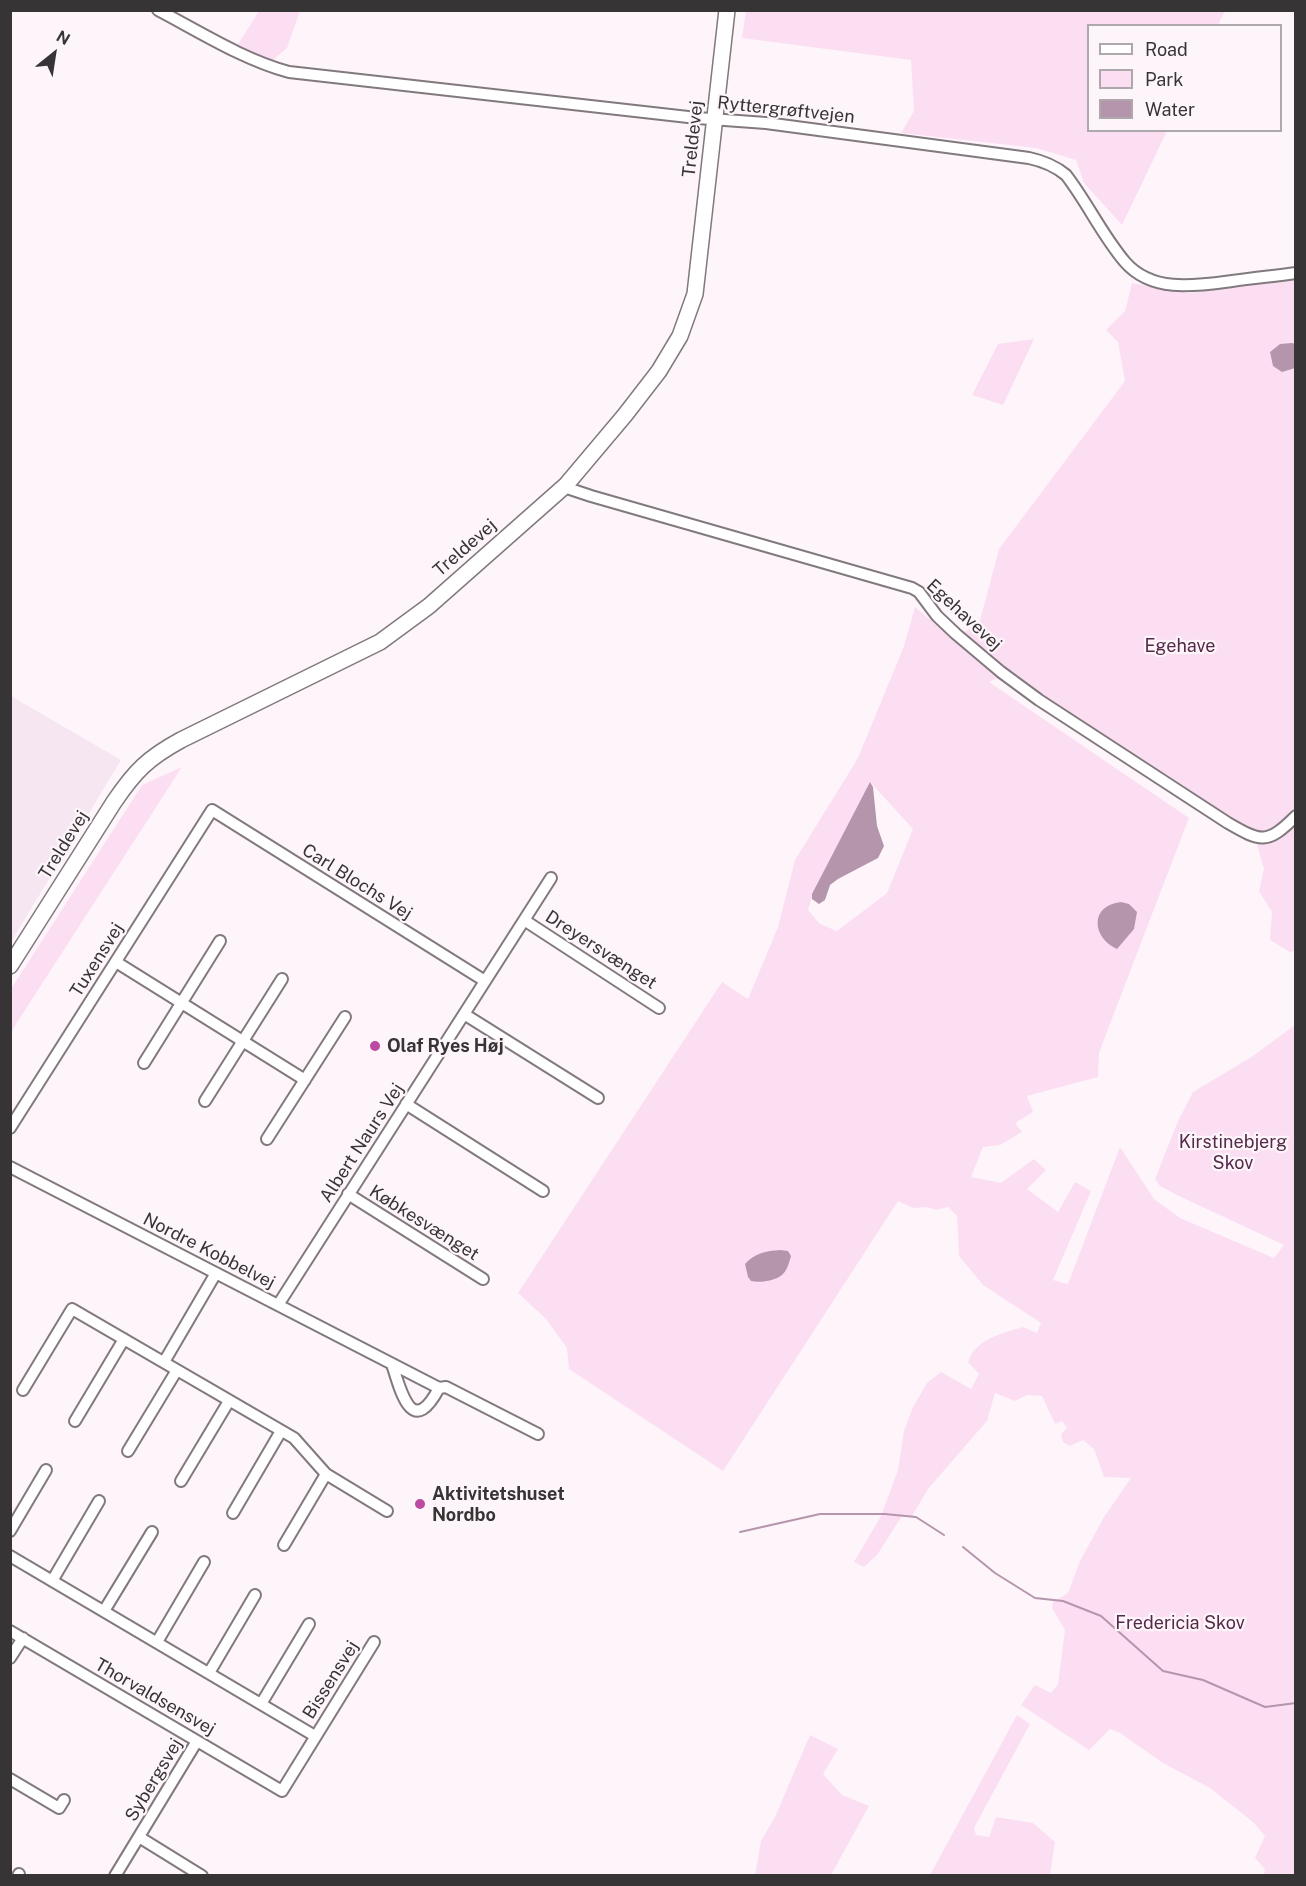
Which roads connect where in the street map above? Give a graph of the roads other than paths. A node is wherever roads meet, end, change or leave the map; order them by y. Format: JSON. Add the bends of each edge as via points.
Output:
{"nodes":[{"id":1,"x":158,"y":10,"type":"edge"},
{"id":2,"x":726,"y":10,"type":"edge"},
{"id":3,"x":714,"y":118,"type":"junction"},
{"id":4,"x":1296,"y":273,"type":"edge"},
{"id":5,"x":566,"y":485,"type":"junction"},
{"id":6,"x":212,"y":810,"type":"joint"},
{"id":7,"x":1296,"y":816,"type":"edge"},
{"id":8,"x":551,"y":878,"type":"dead end"},
{"id":9,"x":524,"y":920,"type":"junction"},
{"id":10,"x":220,"y":941,"type":"dead end"},
{"id":11,"x":116,"y":962,"type":"junction"},
{"id":12,"x":10,"y":966,"type":"edge"},
{"id":13,"x":282,"y":979,"type":"dead end"},
{"id":14,"x":485,"y":981,"type":"junction"},
{"id":15,"x":181,"y":1003,"type":"junction"},
{"id":16,"x":659,"y":1008,"type":"dead end"},
{"id":17,"x":464,"y":1014,"type":"junction"},
{"id":18,"x":345,"y":1017,"type":"dead end"},
{"id":19,"x":244,"y":1042,"type":"junction"},
{"id":20,"x":144,"y":1063,"type":"dead end"},
{"id":21,"x":305,"y":1080,"type":"junction"},
{"id":22,"x":598,"y":1098,"type":"dead end"},
{"id":23,"x":205,"y":1101,"type":"dead end"},
{"id":24,"x":406,"y":1104,"type":"junction"},
{"id":25,"x":10,"y":1128,"type":"edge"},
{"id":26,"x":267,"y":1139,"type":"dead end"},
{"id":27,"x":10,"y":1167,"type":"edge"},
{"id":28,"x":543,"y":1191,"type":"dead end"},
{"id":29,"x":348,"y":1194,"type":"junction"},
{"id":30,"x":216,"y":1273,"type":"junction"},
{"id":31,"x":483,"y":1279,"type":"dead end"},
{"id":32,"x":278,"y":1305,"type":"junction"},
{"id":33,"x":124,"y":1339,"type":"junction"},
{"id":34,"x":165,"y":1362,"type":"junction"},
{"id":35,"x":392,"y":1364,"type":"junction"},
{"id":36,"x":177,"y":1370,"type":"junction"},
{"id":37,"x":439,"y":1388,"type":"junction"},
{"id":38,"x":23,"y":1390,"type":"dead end"},
{"id":39,"x":229,"y":1401,"type":"junction"},
{"id":40,"x":75,"y":1421,"type":"dead end"},
{"id":41,"x":281,"y":1431,"type":"junction"},
{"id":42,"x":538,"y":1434,"type":"dead end"},
{"id":43,"x":128,"y":1451,"type":"dead end"},
{"id":44,"x":46,"y":1470,"type":"dead end"},
{"id":45,"x":326,"y":1474,"type":"junction"},
{"id":46,"x":181,"y":1481,"type":"dead end"},
{"id":47,"x":99,"y":1501,"type":"dead end"},
{"id":48,"x":387,"y":1511,"type":"dead end"},
{"id":49,"x":233,"y":1513,"type":"dead end"},
{"id":50,"x":10,"y":1531,"type":"edge"},
{"id":51,"x":152,"y":1532,"type":"dead end"},
{"id":52,"x":284,"y":1545,"type":"dead end"},
{"id":53,"x":10,"y":1556,"type":"edge"},
{"id":54,"x":204,"y":1562,"type":"dead end"},
{"id":55,"x":52,"y":1581,"type":"junction"},
{"id":56,"x":255,"y":1595,"type":"dead end"},
{"id":57,"x":104,"y":1611,"type":"junction"},
{"id":58,"x":309,"y":1624,"type":"dead end"},
{"id":59,"x":10,"y":1631,"type":"edge"},
{"id":60,"x":23,"y":1638,"type":"junction"},
{"id":61,"x":157,"y":1642,"type":"junction"},
{"id":62,"x":374,"y":1642,"type":"dead end"},
{"id":63,"x":10,"y":1658,"type":"edge"},
{"id":64,"x":209,"y":1673,"type":"junction"},
{"id":65,"x":261,"y":1704,"type":"junction"},
{"id":66,"x":315,"y":1736,"type":"junction"},
{"id":67,"x":197,"y":1741,"type":"junction"},
{"id":68,"x":10,"y":1779,"type":"edge"},
{"id":69,"x":282,"y":1791,"type":"joint"},
{"id":70,"x":64,"y":1800,"type":"dead end"},
{"id":71,"x":139,"y":1837,"type":"junction"},
{"id":72,"x":115,"y":1875,"type":"edge"},
{"id":73,"x":202,"y":1875,"type":"edge"}],
"edges":[{"from":1,"to":3,"type":"street","name":"Ryttergrøftvejen","via":[[250,59],[289,72]]},
{"from":2,"to":3,"type":"street","name":"Treldevej"},
{"from":3,"to":4,"type":"street","name":"Ryttergrøftvejen","via":[[1045,161],[1066,175],[1125,261],[1138,274],[1156,282],[1197,286]]},
{"from":3,"to":5,"type":"street","name":"Treldevej","via":[[695,294],[685,324],[659,371]]},
{"from":5,"to":7,"type":"street","name":"Egehavevej","via":[[591,496],[912,588],[956,634],[1001,672],[1228,823],[1265,839]]},
{"from":5,"to":12,"type":"street","name":"Treldevej","via":[[429,606],[380,642],[191,735],[143,764],[114,802]]},
{"from":6,"to":11,"type":"street","name":"Tuxensvej"},
{"from":6,"to":14,"type":"street","name":"Carl Blochs Vej"},
{"from":8,"to":9,"type":"street","name":"Albert Naurs Vej"},
{"from":9,"to":14,"type":"street","name":"Albert Naurs Vej"},
{"from":9,"to":16,"type":"street","name":"Dreyersvænget"},
{"from":10,"to":15,"type":"street"},
{"from":11,"to":15,"type":"street"},
{"from":11,"to":25,"type":"street","name":"Tuxensvej"},
{"from":13,"to":19,"type":"street"},
{"from":14,"to":17,"type":"street","name":"Albert Naurs Vej"},
{"from":15,"to":19,"type":"street"},
{"from":15,"to":20,"type":"street"},
{"from":17,"to":22,"type":"street"},
{"from":17,"to":24,"type":"street","name":"Albert Naurs Vej"},
{"from":18,"to":21,"type":"street"},
{"from":19,"to":21,"type":"street"},
{"from":19,"to":23,"type":"street"},
{"from":21,"to":26,"type":"street"},
{"from":24,"to":28,"type":"street"},
{"from":24,"to":29,"type":"street","name":"Albert Naurs Vej"},
{"from":27,"to":30,"type":"street","name":"Nordre Kobbelvej"},
{"from":29,"to":31,"type":"street","name":"Købkesvænget"},
{"from":29,"to":32,"type":"street","name":"Albert Naurs Vej"},
{"from":30,"to":32,"type":"street","name":"Nordre Kobbelvej"},
{"from":30,"to":34,"type":"street"},
{"from":32,"to":35,"type":"street","name":"Nordre Kobbelvej"},
{"from":33,"to":34,"type":"street"},
{"from":33,"to":38,"type":"street","via":[[72,1309]]},
{"from":33,"to":40,"type":"street"},
{"from":34,"to":36,"type":"street"},
{"from":35,"to":37,"type":"street","name":"Nordre Kobbelvej"},
{"from":35,"to":37,"type":"street","via":[[410,1408],[427,1408]]},
{"from":36,"to":39,"type":"street"},
{"from":36,"to":43,"type":"street"},
{"from":37,"to":42,"type":"street","name":"Nordre Kobbelvej","via":[[446,1387]]},
{"from":39,"to":41,"type":"street"},
{"from":39,"to":46,"type":"street"},
{"from":41,"to":45,"type":"street","via":[[294,1438]]},
{"from":41,"to":49,"type":"street"},
{"from":44,"to":50,"type":"street"},
{"from":45,"to":48,"type":"street"},
{"from":45,"to":52,"type":"street","via":[[295,1538]]},
{"from":47,"to":55,"type":"street"},
{"from":51,"to":57,"type":"street"},
{"from":53,"to":55,"type":"street","name":"Bissensvej"},
{"from":54,"to":61,"type":"street"},
{"from":55,"to":57,"type":"street","name":"Bissensvej"},
{"from":56,"to":64,"type":"street"},
{"from":57,"to":61,"type":"street","name":"Bissensvej"},
{"from":58,"to":65,"type":"street"},
{"from":59,"to":60,"type":"street","name":"Thorvaldsensvej"},
{"from":60,"to":63,"type":"street"},
{"from":60,"to":67,"type":"street","name":"Thorvaldsensvej"},
{"from":61,"to":64,"type":"street","name":"Bissensvej"},
{"from":62,"to":66,"type":"street","name":"Bissensvej"},
{"from":64,"to":65,"type":"street","name":"Bissensvej"},
{"from":65,"to":66,"type":"street","name":"Bissensvej"},
{"from":66,"to":69,"type":"street","name":"Bissensvej"},
{"from":67,"to":69,"type":"street","name":"Thorvaldsensvej"},
{"from":67,"to":71,"type":"street","name":"Sybergsvej"},
{"from":68,"to":70,"type":"street","via":[[59,1808]]},
{"from":71,"to":72,"type":"street","name":"Sybergsvej"},
{"from":71,"to":73,"type":"street","name":"Sybergsvej"}]}
